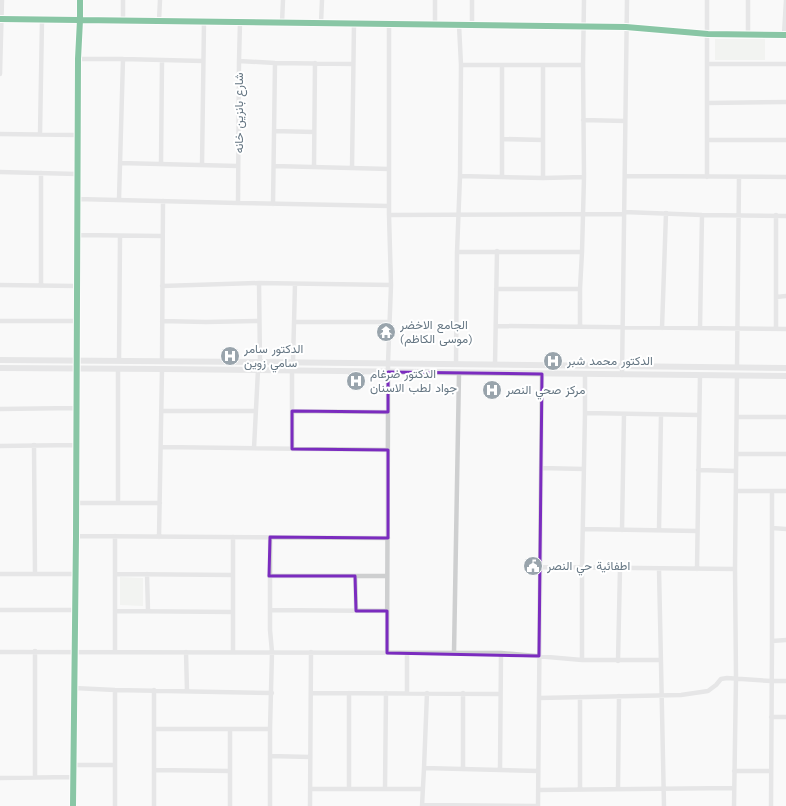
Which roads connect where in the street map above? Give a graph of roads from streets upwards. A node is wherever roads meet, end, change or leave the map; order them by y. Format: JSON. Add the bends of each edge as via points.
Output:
{"nodes":[{"id":1,"x":2,"y":0,"type":"edge"},
{"id":2,"x":80,"y":0,"type":"edge"},
{"id":3,"x":123,"y":0,"type":"edge"},
{"id":4,"x":160,"y":0,"type":"edge"},
{"id":5,"x":283,"y":0,"type":"edge"},
{"id":6,"x":322,"y":0,"type":"edge"},
{"id":7,"x":435,"y":0,"type":"edge"},
{"id":8,"x":472,"y":0,"type":"edge"},
{"id":9,"x":584,"y":0,"type":"edge"},
{"id":10,"x":627,"y":0,"type":"edge"},
{"id":11,"x":708,"y":0,"type":"edge"},
{"id":12,"x":748,"y":0,"type":"edge"},
{"id":13,"x":786,"y":0,"type":"edge"},
{"id":14,"x":1,"y":19,"type":"edge"},
{"id":15,"x":42,"y":20,"type":"junction"},
{"id":16,"x":80,"y":20,"type":"junction"},
{"id":17,"x":122,"y":21,"type":"junction"},
{"id":18,"x":159,"y":21,"type":"junction"},
{"id":19,"x":204,"y":22,"type":"junction"},
{"id":20,"x":240,"y":22,"type":"junction"},
{"id":21,"x":282,"y":22,"type":"junction"},
{"id":22,"x":321,"y":23,"type":"junction"},
{"id":23,"x":354,"y":23,"type":"junction"},
{"id":24,"x":389,"y":24,"type":"junction"},
{"id":25,"x":435,"y":24,"type":"junction"},
{"id":26,"x":459,"y":25,"type":"junction"},
{"id":27,"x":472,"y":25,"type":"junction"},
{"id":28,"x":584,"y":26,"type":"junction"},
{"id":29,"x":626,"y":26,"type":"junction"},
{"id":30,"x":708,"y":34,"type":"junction"},
{"id":31,"x":748,"y":35,"type":"junction"},
{"id":32,"x":785,"y":36,"type":"edge"},
{"id":33,"x":78,"y":59,"type":"junction"},
{"id":34,"x":123,"y":59,"type":"junction"},
{"id":35,"x":162,"y":61,"type":"junction"},
{"id":36,"x":203,"y":61,"type":"junction"},
{"id":37,"x":239,"y":61,"type":"junction"},
{"id":38,"x":275,"y":63,"type":"junction"},
{"id":39,"x":315,"y":63,"type":"junction"},
{"id":40,"x":353,"y":64,"type":"junction"},
{"id":41,"x":708,"y":64,"type":"junction"},
{"id":42,"x":786,"y":64,"type":"edge"},
{"id":43,"x":461,"y":65,"type":"junction"},
{"id":44,"x":502,"y":65,"type":"junction"},
{"id":45,"x":543,"y":65,"type":"junction"},
{"id":46,"x":583,"y":65,"type":"junction"},
{"id":47,"x":0,"y":74,"type":"edge"},
{"id":48,"x":786,"y":102,"type":"edge"},
{"id":49,"x":707,"y":103,"type":"junction"},
{"id":50,"x":583,"y":120,"type":"junction"},
{"id":51,"x":625,"y":121,"type":"junction"},
{"id":52,"x":274,"y":131,"type":"junction"},
{"id":53,"x":314,"y":132,"type":"junction"},
{"id":54,"x":0,"y":134,"type":"edge"},
{"id":55,"x":40,"y":134,"type":"junction"},
{"id":56,"x":77,"y":135,"type":"junction"},
{"id":57,"x":503,"y":139,"type":"junction"},
{"id":58,"x":543,"y":140,"type":"junction"},
{"id":59,"x":707,"y":140,"type":"junction"},
{"id":60,"x":786,"y":140,"type":"edge"},
{"id":61,"x":120,"y":163,"type":"junction"},
{"id":62,"x":161,"y":164,"type":"junction"},
{"id":63,"x":202,"y":165,"type":"junction"},
{"id":64,"x":238,"y":166,"type":"junction"},
{"id":65,"x":274,"y":166,"type":"junction"},
{"id":66,"x":314,"y":167,"type":"junction"},
{"id":67,"x":352,"y":168,"type":"junction"},
{"id":68,"x":389,"y":169,"type":"junction"},
{"id":69,"x":0,"y":172,"type":"edge"},
{"id":70,"x":41,"y":173,"type":"junction"},
{"id":71,"x":77,"y":174,"type":"junction"},
{"id":72,"x":460,"y":176,"type":"junction"},
{"id":73,"x":625,"y":176,"type":"junction"},
{"id":74,"x":502,"y":177,"type":"junction"},
{"id":75,"x":584,"y":177,"type":"junction"},
{"id":76,"x":707,"y":177,"type":"junction"},
{"id":77,"x":739,"y":177,"type":"junction"},
{"id":78,"x":543,"y":178,"type":"junction"},
{"id":79,"x":786,"y":178,"type":"edge"},
{"id":80,"x":78,"y":199,"type":"junction"},
{"id":81,"x":119,"y":199,"type":"junction"},
{"id":82,"x":163,"y":201,"type":"junction"},
{"id":83,"x":238,"y":203,"type":"junction"},
{"id":84,"x":273,"y":204,"type":"junction"},
{"id":85,"x":389,"y":206,"type":"junction"},
{"id":86,"x":624,"y":213,"type":"junction"},
{"id":87,"x":666,"y":213,"type":"junction"},
{"id":88,"x":459,"y":214,"type":"junction"},
{"id":89,"x":583,"y":214,"type":"junction"},
{"id":90,"x":389,"y":215,"type":"junction"},
{"id":91,"x":702,"y":215,"type":"junction"},
{"id":92,"x":739,"y":215,"type":"junction"},
{"id":93,"x":776,"y":216,"type":"junction"},
{"id":94,"x":786,"y":216,"type":"edge"},
{"id":95,"x":76,"y":235,"type":"junction"},
{"id":96,"x":120,"y":236,"type":"junction"},
{"id":97,"x":162,"y":236,"type":"junction"},
{"id":98,"x":457,"y":252,"type":"junction"},
{"id":99,"x":497,"y":252,"type":"junction"},
{"id":100,"x":582,"y":252,"type":"junction"},
{"id":101,"x":259,"y":283,"type":"junction"},
{"id":102,"x":295,"y":284,"type":"junction"},
{"id":103,"x":0,"y":285,"type":"edge"},
{"id":104,"x":391,"y":285,"type":"junction"},
{"id":105,"x":41,"y":286,"type":"junction"},
{"id":106,"x":76,"y":286,"type":"junction"},
{"id":107,"x":162,"y":286,"type":"junction"},
{"id":108,"x":496,"y":288,"type":"junction"},
{"id":109,"x":580,"y":289,"type":"junction"},
{"id":110,"x":786,"y":296,"type":"edge"},
{"id":111,"x":776,"y":297,"type":"junction"},
{"id":112,"x":0,"y":321,"type":"edge"},
{"id":113,"x":76,"y":321,"type":"junction"},
{"id":114,"x":162,"y":321,"type":"junction"},
{"id":115,"x":259,"y":321,"type":"junction"},
{"id":116,"x":294,"y":322,"type":"junction"},
{"id":117,"x":389,"y":322,"type":"junction"},
{"id":118,"x":496,"y":326,"type":"junction"},
{"id":119,"x":580,"y":327,"type":"junction"},
{"id":120,"x":622,"y":327,"type":"junction"},
{"id":121,"x":662,"y":328,"type":"junction"},
{"id":122,"x":700,"y":328,"type":"junction"},
{"id":123,"x":737,"y":329,"type":"junction"},
{"id":124,"x":776,"y":329,"type":"junction"},
{"id":125,"x":786,"y":329,"type":"edge"},
{"id":126,"x":0,"y":360,"type":"edge"},
{"id":127,"x":68,"y":361,"type":"junction"},
{"id":128,"x":76,"y":361,"type":"junction"},
{"id":129,"x":84,"y":361,"type":"junction"},
{"id":130,"x":119,"y":361,"type":"junction"},
{"id":131,"x":162,"y":362,"type":"junction"},
{"id":132,"x":260,"y":362,"type":"junction"},
{"id":133,"x":293,"y":362,"type":"junction"},
{"id":134,"x":377,"y":363,"type":"junction"},
{"id":135,"x":388,"y":363,"type":"junction"},
{"id":136,"x":401,"y":363,"type":"junction"},
{"id":137,"x":456,"y":364,"type":"junction"},
{"id":138,"x":495,"y":364,"type":"junction"},
{"id":139,"x":608,"y":366,"type":"junction"},
{"id":140,"x":622,"y":366,"type":"junction"},
{"id":141,"x":630,"y":366,"type":"junction"},
{"id":142,"x":737,"y":367,"type":"junction"},
{"id":143,"x":0,"y":368,"type":"edge"},
{"id":144,"x":68,"y":368,"type":"junction"},
{"id":145,"x":76,"y":368,"type":"junction"},
{"id":146,"x":84,"y":368,"type":"junction"},
{"id":147,"x":786,"y":368,"type":"edge"},
{"id":148,"x":118,"y":369,"type":"junction"},
{"id":149,"x":162,"y":369,"type":"junction"},
{"id":150,"x":258,"y":370,"type":"junction"},
{"id":151,"x":292,"y":371,"type":"junction"},
{"id":152,"x":377,"y":372,"type":"junction"},
{"id":153,"x":388,"y":372,"type":"junction"},
{"id":154,"x":401,"y":372,"type":"junction"},
{"id":155,"x":459,"y":373,"type":"junction"},
{"id":156,"x":542,"y":374,"type":"junction"},
{"id":157,"x":585,"y":374,"type":"junction"},
{"id":158,"x":609,"y":375,"type":"junction"},
{"id":159,"x":622,"y":375,"type":"junction"},
{"id":160,"x":629,"y":375,"type":"junction"},
{"id":161,"x":700,"y":375,"type":"junction"},
{"id":162,"x":737,"y":376,"type":"junction"},
{"id":163,"x":786,"y":376,"type":"edge"},
{"id":164,"x":0,"y":408,"type":"edge"},
{"id":165,"x":76,"y":408,"type":"junction"},
{"id":166,"x":161,"y":411,"type":"junction"},
{"id":167,"x":256,"y":411,"type":"junction"},
{"id":168,"x":292,"y":411,"type":"junction"},
{"id":169,"x":388,"y":412,"type":"junction"},
{"id":170,"x":585,"y":414,"type":"junction"},
{"id":171,"x":624,"y":414,"type":"junction"},
{"id":172,"x":661,"y":414,"type":"junction"},
{"id":173,"x":699,"y":415,"type":"junction"},
{"id":174,"x":737,"y":417,"type":"junction"},
{"id":175,"x":786,"y":417,"type":"edge"},
{"id":176,"x":34,"y":445,"type":"junction"},
{"id":177,"x":75,"y":445,"type":"junction"},
{"id":178,"x":0,"y":446,"type":"edge"},
{"id":179,"x":161,"y":447,"type":"junction"},
{"id":180,"x":254,"y":448,"type":"junction"},
{"id":181,"x":292,"y":449,"type":"junction"},
{"id":182,"x":388,"y":450,"type":"junction"},
{"id":183,"x":736,"y":454,"type":"junction"},
{"id":184,"x":786,"y":454,"type":"edge"},
{"id":185,"x":541,"y":468,"type":"junction"},
{"id":186,"x":584,"y":469,"type":"junction"},
{"id":187,"x":698,"y":470,"type":"junction"},
{"id":188,"x":736,"y":471,"type":"junction"},
{"id":189,"x":736,"y":491,"type":"junction"},
{"id":190,"x":772,"y":491,"type":"junction"},
{"id":191,"x":786,"y":491,"type":"edge"},
{"id":192,"x":76,"y":503,"type":"junction"},
{"id":193,"x":118,"y":503,"type":"junction"},
{"id":194,"x":160,"y":503,"type":"junction"},
{"id":195,"x":772,"y":528,"type":"junction"},
{"id":196,"x":583,"y":529,"type":"junction"},
{"id":197,"x":786,"y":529,"type":"edge"},
{"id":198,"x":622,"y":530,"type":"junction"},
{"id":199,"x":659,"y":530,"type":"junction"},
{"id":200,"x":697,"y":531,"type":"junction"},
{"id":201,"x":76,"y":536,"type":"junction"},
{"id":202,"x":115,"y":536,"type":"junction"},
{"id":203,"x":160,"y":537,"type":"junction"},
{"id":204,"x":233,"y":537,"type":"junction"},
{"id":205,"x":270,"y":537,"type":"junction"},
{"id":206,"x":388,"y":538,"type":"junction"},
{"id":207,"x":540,"y":567,"type":"junction"},
{"id":208,"x":582,"y":568,"type":"junction"},
{"id":209,"x":620,"y":568,"type":"junction"},
{"id":210,"x":659,"y":569,"type":"junction"},
{"id":211,"x":696,"y":569,"type":"junction"},
{"id":212,"x":735,"y":569,"type":"junction"},
{"id":213,"x":0,"y":574,"type":"edge"},
{"id":214,"x":35,"y":574,"type":"junction"},
{"id":215,"x":75,"y":574,"type":"junction"},
{"id":216,"x":115,"y":574,"type":"junction"},
{"id":217,"x":147,"y":574,"type":"junction"},
{"id":218,"x":233,"y":575,"type":"junction"},
{"id":219,"x":269,"y":576,"type":"junction"},
{"id":220,"x":355,"y":576,"type":"junction"},
{"id":221,"x":388,"y":576,"type":"junction"},
{"id":222,"x":0,"y":610,"type":"edge"},
{"id":223,"x":75,"y":610,"type":"junction"},
{"id":224,"x":270,"y":610,"type":"junction"},
{"id":225,"x":115,"y":611,"type":"junction"},
{"id":226,"x":148,"y":611,"type":"junction"},
{"id":227,"x":356,"y":611,"type":"junction"},
{"id":228,"x":387,"y":611,"type":"junction"},
{"id":229,"x":233,"y":612,"type":"junction"},
{"id":230,"x":786,"y":640,"type":"edge"},
{"id":231,"x":772,"y":641,"type":"junction"},
{"id":232,"x":35,"y":651,"type":"junction"},
{"id":233,"x":74,"y":651,"type":"junction"},
{"id":234,"x":115,"y":651,"type":"junction"},
{"id":235,"x":0,"y":652,"type":"edge"},
{"id":236,"x":186,"y":652,"type":"junction"},
{"id":237,"x":233,"y":652,"type":"junction"},
{"id":238,"x":272,"y":652,"type":"junction"},
{"id":239,"x":311,"y":652,"type":"junction"},
{"id":240,"x":387,"y":653,"type":"junction"},
{"id":241,"x":407,"y":653,"type":"junction"},
{"id":242,"x":454,"y":653,"type":"junction"},
{"id":243,"x":501,"y":653,"type":"junction"},
{"id":244,"x":539,"y":656,"type":"junction"},
{"id":245,"x":582,"y":660,"type":"junction"},
{"id":246,"x":661,"y":660,"type":"junction"},
{"id":247,"x":618,"y":661,"type":"junction"},
{"id":248,"x":736,"y":678,"type":"junction"},
{"id":249,"x":771,"y":681,"type":"junction"},
{"id":250,"x":786,"y":681,"type":"edge"},
{"id":251,"x":74,"y":688,"type":"junction"},
{"id":252,"x":115,"y":690,"type":"junction"},
{"id":253,"x":154,"y":690,"type":"junction"},
{"id":254,"x":187,"y":691,"type":"junction"},
{"id":255,"x":272,"y":693,"type":"junction"},
{"id":256,"x":311,"y":693,"type":"junction"},
{"id":257,"x":348,"y":693,"type":"junction"},
{"id":258,"x":386,"y":693,"type":"junction"},
{"id":259,"x":407,"y":693,"type":"junction"},
{"id":260,"x":427,"y":693,"type":"junction"},
{"id":261,"x":463,"y":694,"type":"junction"},
{"id":262,"x":500,"y":694,"type":"junction"},
{"id":263,"x":661,"y":695,"type":"junction"},
{"id":264,"x":619,"y":696,"type":"junction"},
{"id":265,"x":580,"y":697,"type":"junction"},
{"id":266,"x":539,"y":698,"type":"junction"},
{"id":267,"x":771,"y":717,"type":"junction"},
{"id":268,"x":786,"y":717,"type":"edge"},
{"id":269,"x":154,"y":729,"type":"junction"},
{"id":270,"x":270,"y":729,"type":"junction"},
{"id":271,"x":230,"y":730,"type":"junction"},
{"id":272,"x":270,"y":756,"type":"junction"},
{"id":273,"x":310,"y":757,"type":"junction"},
{"id":274,"x":73,"y":765,"type":"junction"},
{"id":275,"x":115,"y":765,"type":"junction"},
{"id":276,"x":424,"y":768,"type":"junction"},
{"id":277,"x":463,"y":769,"type":"junction"},
{"id":278,"x":154,"y":770,"type":"junction"},
{"id":279,"x":500,"y":770,"type":"junction"},
{"id":280,"x":230,"y":771,"type":"junction"},
{"id":281,"x":538,"y":771,"type":"junction"},
{"id":282,"x":734,"y":771,"type":"junction"},
{"id":283,"x":771,"y":771,"type":"junction"},
{"id":284,"x":35,"y":777,"type":"junction"},
{"id":285,"x":73,"y":777,"type":"junction"},
{"id":286,"x":0,"y":778,"type":"edge"},
{"id":287,"x":663,"y":788,"type":"junction"},
{"id":288,"x":734,"y":788,"type":"junction"},
{"id":289,"x":310,"y":789,"type":"junction"},
{"id":290,"x":349,"y":789,"type":"junction"},
{"id":291,"x":423,"y":789,"type":"junction"},
{"id":292,"x":580,"y":789,"type":"junction"},
{"id":293,"x":618,"y":789,"type":"junction"},
{"id":294,"x":385,"y":790,"type":"junction"},
{"id":295,"x":538,"y":790,"type":"junction"},
{"id":296,"x":499,"y":805,"type":"edge"},
{"id":297,"x":73,"y":806,"type":"edge"},
{"id":298,"x":115,"y":806,"type":"edge"},
{"id":299,"x":154,"y":806,"type":"edge"},
{"id":300,"x":230,"y":806,"type":"edge"},
{"id":301,"x":270,"y":806,"type":"edge"},
{"id":302,"x":310,"y":806,"type":"edge"},
{"id":303,"x":422,"y":806,"type":"edge"},
{"id":304,"x":459,"y":806,"type":"edge"},
{"id":305,"x":538,"y":806,"type":"edge"},
{"id":306,"x":664,"y":806,"type":"edge"},
{"id":307,"x":734,"y":806,"type":"edge"},
{"id":308,"x":771,"y":806,"type":"edge"}],
"edges":[{"from":1,"to":14,"type":"street"},
{"from":2,"to":16,"type":"street"},
{"from":3,"to":17,"type":"street"},
{"from":4,"to":18,"type":"street"},
{"from":5,"to":21,"type":"street"},
{"from":6,"to":22,"type":"street"},
{"from":7,"to":25,"type":"street"},
{"from":8,"to":27,"type":"street"},
{"from":9,"to":28,"type":"street"},
{"from":10,"to":29,"type":"street"},
{"from":11,"to":30,"type":"street"},
{"from":12,"to":31,"type":"street"},
{"from":13,"to":32,"type":"street"},
{"from":14,"to":15,"type":"street"},
{"from":14,"to":47,"type":"street"},
{"from":15,"to":16,"type":"street"},
{"from":15,"to":55,"type":"street"},
{"from":16,"to":17,"type":"street"},
{"from":16,"to":33,"type":"street"},
{"from":17,"to":18,"type":"street"},
{"from":18,"to":19,"type":"street"},
{"from":19,"to":20,"type":"street"},
{"from":19,"to":36,"type":"street"},
{"from":20,"to":21,"type":"street"},
{"from":20,"to":37,"type":"street","name":"شارع بانزين خانه"},
{"from":21,"to":22,"type":"street"},
{"from":22,"to":23,"type":"street"},
{"from":23,"to":24,"type":"street"},
{"from":23,"to":40,"type":"street"},
{"from":24,"to":25,"type":"street"},
{"from":24,"to":68,"type":"street"},
{"from":25,"to":26,"type":"street"},
{"from":26,"to":27,"type":"street"},
{"from":26,"to":43,"type":"street"},
{"from":27,"to":28,"type":"street"},
{"from":28,"to":29,"type":"street"},
{"from":28,"to":46,"type":"street"},
{"from":29,"to":30,"type":"street"},
{"from":29,"to":51,"type":"street"},
{"from":30,"to":31,"type":"street"},
{"from":30,"to":41,"type":"street"},
{"from":31,"to":32,"type":"street"},
{"from":33,"to":34,"type":"street"},
{"from":33,"to":56,"type":"street"},
{"from":34,"to":35,"type":"street"},
{"from":34,"to":61,"type":"street"},
{"from":35,"to":36,"type":"street"},
{"from":35,"to":62,"type":"street"},
{"from":36,"to":63,"type":"street"},
{"from":37,"to":38,"type":"street"},
{"from":37,"to":64,"type":"street","name":"شارع بانزين خانه"},
{"from":38,"to":39,"type":"street"},
{"from":38,"to":52,"type":"street"},
{"from":39,"to":40,"type":"street"},
{"from":39,"to":53,"type":"street"},
{"from":40,"to":67,"type":"street"},
{"from":41,"to":42,"type":"street"},
{"from":41,"to":49,"type":"street"},
{"from":43,"to":44,"type":"street"},
{"from":43,"to":72,"type":"street"},
{"from":44,"to":45,"type":"street"},
{"from":44,"to":57,"type":"street"},
{"from":45,"to":46,"type":"street"},
{"from":45,"to":58,"type":"street"},
{"from":46,"to":50,"type":"street"},
{"from":48,"to":49,"type":"street"},
{"from":49,"to":59,"type":"street"},
{"from":50,"to":51,"type":"street"},
{"from":50,"to":75,"type":"street"},
{"from":51,"to":73,"type":"street"},
{"from":52,"to":53,"type":"street"},
{"from":52,"to":65,"type":"street"},
{"from":53,"to":66,"type":"street"},
{"from":54,"to":55,"type":"street"},
{"from":55,"to":56,"type":"street"},
{"from":56,"to":71,"type":"street"},
{"from":57,"to":58,"type":"street"},
{"from":57,"to":74,"type":"street"},
{"from":58,"to":78,"type":"street"},
{"from":59,"to":60,"type":"street"},
{"from":59,"to":76,"type":"street"},
{"from":61,"to":62,"type":"street"},
{"from":61,"to":81,"type":"street"},
{"from":62,"to":63,"type":"street"},
{"from":63,"to":64,"type":"street"},
{"from":64,"to":83,"type":"street","name":"شارع بانزين خانه"},
{"from":65,"to":66,"type":"street"},
{"from":65,"to":84,"type":"street"},
{"from":66,"to":67,"type":"street"},
{"from":67,"to":68,"type":"street"},
{"from":68,"to":85,"type":"street"},
{"from":69,"to":70,"type":"street"},
{"from":70,"to":71,"type":"street"},
{"from":70,"to":105,"type":"street"},
{"from":71,"to":80,"type":"street"},
{"from":72,"to":74,"type":"street"},
{"from":72,"to":88,"type":"street"},
{"from":73,"to":76,"type":"street"},
{"from":73,"to":86,"type":"street"},
{"from":74,"to":78,"type":"street"},
{"from":75,"to":78,"type":"street"},
{"from":75,"to":89,"type":"street"},
{"from":76,"to":77,"type":"street"},
{"from":77,"to":79,"type":"street"},
{"from":77,"to":92,"type":"street"},
{"from":80,"to":81,"type":"street"},
{"from":80,"to":95,"type":"street"},
{"from":81,"to":82,"type":"street"},
{"from":82,"to":83,"type":"street"},
{"from":82,"to":97,"type":"street"},
{"from":83,"to":84,"type":"street"},
{"from":84,"to":85,"type":"street"},
{"from":85,"to":90,"type":"street"},
{"from":86,"to":87,"type":"street"},
{"from":86,"to":89,"type":"street"},
{"from":86,"to":120,"type":"street"},
{"from":87,"to":91,"type":"street"},
{"from":87,"to":121,"type":"street"},
{"from":88,"to":89,"type":"street"},
{"from":88,"to":90,"type":"street"},
{"from":88,"to":98,"type":"street"},
{"from":89,"to":100,"type":"street"},
{"from":90,"to":104,"type":"street"},
{"from":91,"to":92,"type":"street"},
{"from":91,"to":122,"type":"street"},
{"from":92,"to":93,"type":"street"},
{"from":92,"to":123,"type":"street"},
{"from":93,"to":94,"type":"street"},
{"from":93,"to":111,"type":"street"},
{"from":95,"to":96,"type":"street"},
{"from":95,"to":106,"type":"street"},
{"from":96,"to":97,"type":"street"},
{"from":96,"to":130,"type":"street"},
{"from":97,"to":107,"type":"street"},
{"from":98,"to":99,"type":"street"},
{"from":98,"to":137,"type":"street"},
{"from":99,"to":100,"type":"street"},
{"from":99,"to":108,"type":"street"},
{"from":100,"to":109,"type":"street"},
{"from":101,"to":102,"type":"street"},
{"from":101,"to":107,"type":"street"},
{"from":101,"to":115,"type":"street"},
{"from":102,"to":104,"type":"street"},
{"from":102,"to":116,"type":"street"},
{"from":103,"to":105,"type":"street"},
{"from":104,"to":117,"type":"street"},
{"from":105,"to":106,"type":"street"},
{"from":106,"to":113,"type":"street"},
{"from":107,"to":114,"type":"street"},
{"from":108,"to":109,"type":"street"},
{"from":108,"to":118,"type":"street"},
{"from":109,"to":119,"type":"street"},
{"from":110,"to":111,"type":"street"},
{"from":111,"to":124,"type":"street"},
{"from":112,"to":113,"type":"street"},
{"from":113,"to":128,"type":"street"},
{"from":114,"to":115,"type":"street"},
{"from":114,"to":131,"type":"street"},
{"from":115,"to":132,"type":"street"},
{"from":116,"to":117,"type":"street"},
{"from":116,"to":133,"type":"street"},
{"from":117,"to":135,"type":"street"},
{"from":118,"to":119,"type":"street"},
{"from":118,"to":138,"type":"street"},
{"from":119,"to":120,"type":"street"},
{"from":120,"to":121,"type":"street"},
{"from":120,"to":140,"type":"street"},
{"from":121,"to":122,"type":"street"},
{"from":122,"to":123,"type":"street"},
{"from":123,"to":124,"type":"street"},
{"from":123,"to":142,"type":"street"},
{"from":124,"to":125,"type":"street"},
{"from":126,"to":127,"type":"street"},
{"from":127,"to":128,"type":"street"},
{"from":127,"to":144,"type":"street"},
{"from":128,"to":129,"type":"street"},
{"from":128,"to":145,"type":"street"},
{"from":129,"to":130,"type":"street"},
{"from":129,"to":146,"type":"street"},
{"from":130,"to":131,"type":"street"},
{"from":131,"to":132,"type":"street"},
{"from":132,"to":133,"type":"street"},
{"from":133,"to":134,"type":"street"},
{"from":134,"to":135,"type":"street"},
{"from":134,"to":152,"type":"street"},
{"from":135,"to":136,"type":"street"},
{"from":135,"to":153,"type":"street"},
{"from":136,"to":137,"type":"street"},
{"from":136,"to":154,"type":"street","via":[[398,367]]},
{"from":137,"to":138,"type":"street"},
{"from":138,"to":139,"type":"street"},
{"from":139,"to":140,"type":"street"},
{"from":139,"to":158,"type":"street","via":[[611,370]]},
{"from":140,"to":141,"type":"street"},
{"from":140,"to":159,"type":"street"},
{"from":141,"to":142,"type":"street"},
{"from":141,"to":160,"type":"street"},
{"from":142,"to":147,"type":"street"},
{"from":143,"to":144,"type":"street"},
{"from":144,"to":145,"type":"street"},
{"from":145,"to":146,"type":"street"},
{"from":145,"to":165,"type":"street"},
{"from":146,"to":148,"type":"street"},
{"from":148,"to":149,"type":"street"},
{"from":148,"to":193,"type":"street"},
{"from":149,"to":150,"type":"street"},
{"from":149,"to":166,"type":"street"},
{"from":150,"to":151,"type":"street"},
{"from":150,"to":167,"type":"street"},
{"from":151,"to":152,"type":"street"},
{"from":151,"to":168,"type":"street"},
{"from":152,"to":153,"type":"street"},
{"from":153,"to":154,"type":"street"},
{"from":153,"to":169,"type":"street"},
{"from":154,"to":155,"type":"street"},
{"from":155,"to":156,"type":"street"},
{"from":155,"to":242,"type":"street"},
{"from":156,"to":157,"type":"street"},
{"from":156,"to":185,"type":"street"},
{"from":157,"to":158,"type":"street"},
{"from":157,"to":170,"type":"street"},
{"from":158,"to":159,"type":"street"},
{"from":159,"to":160,"type":"street"},
{"from":160,"to":161,"type":"street"},
{"from":161,"to":162,"type":"street"},
{"from":161,"to":173,"type":"street"},
{"from":162,"to":163,"type":"street"},
{"from":162,"to":174,"type":"street"},
{"from":164,"to":165,"type":"street"},
{"from":165,"to":177,"type":"street"},
{"from":166,"to":167,"type":"street"},
{"from":166,"to":179,"type":"street"},
{"from":167,"to":180,"type":"street"},
{"from":168,"to":169,"type":"street"},
{"from":168,"to":181,"type":"street"},
{"from":169,"to":182,"type":"street"},
{"from":170,"to":171,"type":"street"},
{"from":170,"to":186,"type":"street"},
{"from":171,"to":172,"type":"street"},
{"from":171,"to":198,"type":"street"},
{"from":172,"to":173,"type":"street"},
{"from":172,"to":199,"type":"street"},
{"from":173,"to":187,"type":"street"},
{"from":174,"to":175,"type":"street"},
{"from":174,"to":183,"type":"street"},
{"from":176,"to":177,"type":"street"},
{"from":176,"to":178,"type":"street"},
{"from":176,"to":214,"type":"street"},
{"from":177,"to":192,"type":"street"},
{"from":179,"to":180,"type":"street"},
{"from":179,"to":194,"type":"street"},
{"from":180,"to":181,"type":"street"},
{"from":181,"to":182,"type":"street"},
{"from":182,"to":206,"type":"street"},
{"from":183,"to":184,"type":"street"},
{"from":183,"to":188,"type":"street"},
{"from":185,"to":186,"type":"street"},
{"from":185,"to":207,"type":"street"},
{"from":186,"to":196,"type":"street"},
{"from":187,"to":188,"type":"street"},
{"from":187,"to":200,"type":"street"},
{"from":188,"to":189,"type":"street"},
{"from":189,"to":190,"type":"street"},
{"from":189,"to":212,"type":"street"},
{"from":190,"to":191,"type":"street"},
{"from":190,"to":195,"type":"street"},
{"from":192,"to":193,"type":"street"},
{"from":192,"to":201,"type":"street"},
{"from":193,"to":194,"type":"street"},
{"from":194,"to":203,"type":"street"},
{"from":195,"to":197,"type":"street"},
{"from":195,"to":231,"type":"street"},
{"from":196,"to":198,"type":"street"},
{"from":196,"to":208,"type":"street"},
{"from":198,"to":199,"type":"street"},
{"from":199,"to":200,"type":"street"},
{"from":200,"to":211,"type":"street"},
{"from":201,"to":202,"type":"street"},
{"from":201,"to":215,"type":"street"},
{"from":202,"to":203,"type":"street"},
{"from":202,"to":216,"type":"street"},
{"from":203,"to":204,"type":"street"},
{"from":204,"to":205,"type":"street"},
{"from":204,"to":218,"type":"street"},
{"from":205,"to":206,"type":"street"},
{"from":205,"to":219,"type":"street"},
{"from":206,"to":221,"type":"street"},
{"from":207,"to":208,"type":"street"},
{"from":207,"to":244,"type":"street"},
{"from":208,"to":209,"type":"street"},
{"from":208,"to":245,"type":"street"},
{"from":209,"to":210,"type":"street"},
{"from":209,"to":247,"type":"street"},
{"from":210,"to":211,"type":"street"},
{"from":210,"to":246,"type":"street"},
{"from":211,"to":212,"type":"street"},
{"from":212,"to":248,"type":"street"},
{"from":213,"to":214,"type":"street"},
{"from":214,"to":215,"type":"street"},
{"from":215,"to":223,"type":"street"},
{"from":216,"to":217,"type":"street"},
{"from":216,"to":225,"type":"street"},
{"from":217,"to":218,"type":"street"},
{"from":217,"to":226,"type":"street"},
{"from":218,"to":229,"type":"street"},
{"from":219,"to":220,"type":"street"},
{"from":219,"to":224,"type":"street"},
{"from":220,"to":221,"type":"street"},
{"from":220,"to":227,"type":"street"},
{"from":221,"to":228,"type":"street"},
{"from":222,"to":223,"type":"street"},
{"from":223,"to":233,"type":"street"},
{"from":224,"to":227,"type":"street"},
{"from":224,"to":238,"type":"street"},
{"from":225,"to":226,"type":"street"},
{"from":225,"to":234,"type":"street"},
{"from":226,"to":229,"type":"street"},
{"from":227,"to":228,"type":"street"},
{"from":228,"to":240,"type":"street"},
{"from":229,"to":237,"type":"street"},
{"from":230,"to":231,"type":"street"},
{"from":231,"to":249,"type":"street"},
{"from":232,"to":233,"type":"street"},
{"from":232,"to":235,"type":"street"},
{"from":232,"to":284,"type":"street"},
{"from":233,"to":234,"type":"street"},
{"from":233,"to":251,"type":"street"},
{"from":234,"to":236,"type":"street"},
{"from":236,"to":237,"type":"street"},
{"from":236,"to":254,"type":"street"},
{"from":237,"to":238,"type":"street"},
{"from":238,"to":239,"type":"street"},
{"from":238,"to":255,"type":"street"},
{"from":239,"to":240,"type":"street"},
{"from":239,"to":256,"type":"street"},
{"from":240,"to":241,"type":"street"},
{"from":241,"to":242,"type":"street"},
{"from":241,"to":259,"type":"street"},
{"from":242,"to":243,"type":"street"},
{"from":243,"to":244,"type":"street"},
{"from":243,"to":262,"type":"street"},
{"from":244,"to":245,"type":"street"},
{"from":244,"to":266,"type":"street"},
{"from":245,"to":247,"type":"street"},
{"from":246,"to":247,"type":"street"},
{"from":246,"to":263,"type":"street"},
{"from":248,"to":249,"type":"street"},
{"from":248,"to":263,"type":"street","via":[[721,679],[708,691]]},
{"from":248,"to":282,"type":"street"},
{"from":249,"to":250,"type":"street"},
{"from":249,"to":267,"type":"street"},
{"from":251,"to":252,"type":"street"},
{"from":251,"to":274,"type":"street"},
{"from":252,"to":253,"type":"street"},
{"from":252,"to":275,"type":"street"},
{"from":253,"to":254,"type":"street"},
{"from":253,"to":269,"type":"street"},
{"from":254,"to":255,"type":"street"},
{"from":255,"to":270,"type":"street"},
{"from":256,"to":257,"type":"street"},
{"from":256,"to":273,"type":"street"},
{"from":257,"to":258,"type":"street"},
{"from":257,"to":290,"type":"street"},
{"from":258,"to":259,"type":"street"},
{"from":258,"to":294,"type":"street"},
{"from":259,"to":260,"type":"street"},
{"from":260,"to":261,"type":"street"},
{"from":260,"to":276,"type":"street"},
{"from":261,"to":262,"type":"street"},
{"from":261,"to":277,"type":"street"},
{"from":262,"to":279,"type":"street"},
{"from":263,"to":264,"type":"street"},
{"from":263,"to":287,"type":"street"},
{"from":264,"to":265,"type":"street"},
{"from":264,"to":293,"type":"street"},
{"from":265,"to":266,"type":"street"},
{"from":265,"to":292,"type":"street"},
{"from":266,"to":281,"type":"street"},
{"from":267,"to":268,"type":"street"},
{"from":267,"to":283,"type":"street"},
{"from":269,"to":271,"type":"street"},
{"from":269,"to":278,"type":"street"},
{"from":270,"to":271,"type":"street"},
{"from":270,"to":272,"type":"street"},
{"from":271,"to":280,"type":"street"},
{"from":272,"to":273,"type":"street"},
{"from":272,"to":301,"type":"street"},
{"from":273,"to":289,"type":"street"},
{"from":274,"to":275,"type":"street"},
{"from":274,"to":285,"type":"street"},
{"from":275,"to":298,"type":"street"},
{"from":276,"to":277,"type":"street"},
{"from":276,"to":291,"type":"street"},
{"from":277,"to":279,"type":"street"},
{"from":278,"to":280,"type":"street"},
{"from":278,"to":299,"type":"street"},
{"from":279,"to":281,"type":"street"},
{"from":280,"to":300,"type":"street"},
{"from":281,"to":295,"type":"street"},
{"from":282,"to":283,"type":"street"},
{"from":282,"to":288,"type":"street"},
{"from":283,"to":308,"type":"street"},
{"from":284,"to":285,"type":"street"},
{"from":284,"to":286,"type":"street"},
{"from":285,"to":297,"type":"street"},
{"from":287,"to":288,"type":"street"},
{"from":287,"to":293,"type":"street"},
{"from":287,"to":306,"type":"street"},
{"from":288,"to":307,"type":"street"},
{"from":289,"to":290,"type":"street"},
{"from":289,"to":302,"type":"street"},
{"from":290,"to":294,"type":"street"},
{"from":291,"to":294,"type":"street"},
{"from":291,"to":303,"type":"street"},
{"from":292,"to":293,"type":"street"},
{"from":292,"to":295,"type":"street"},
{"from":295,"to":305,"type":"street"},
{"from":296,"to":304,"type":"street"},
{"from":296,"to":305,"type":"street"},
{"from":303,"to":304,"type":"street"}]}
